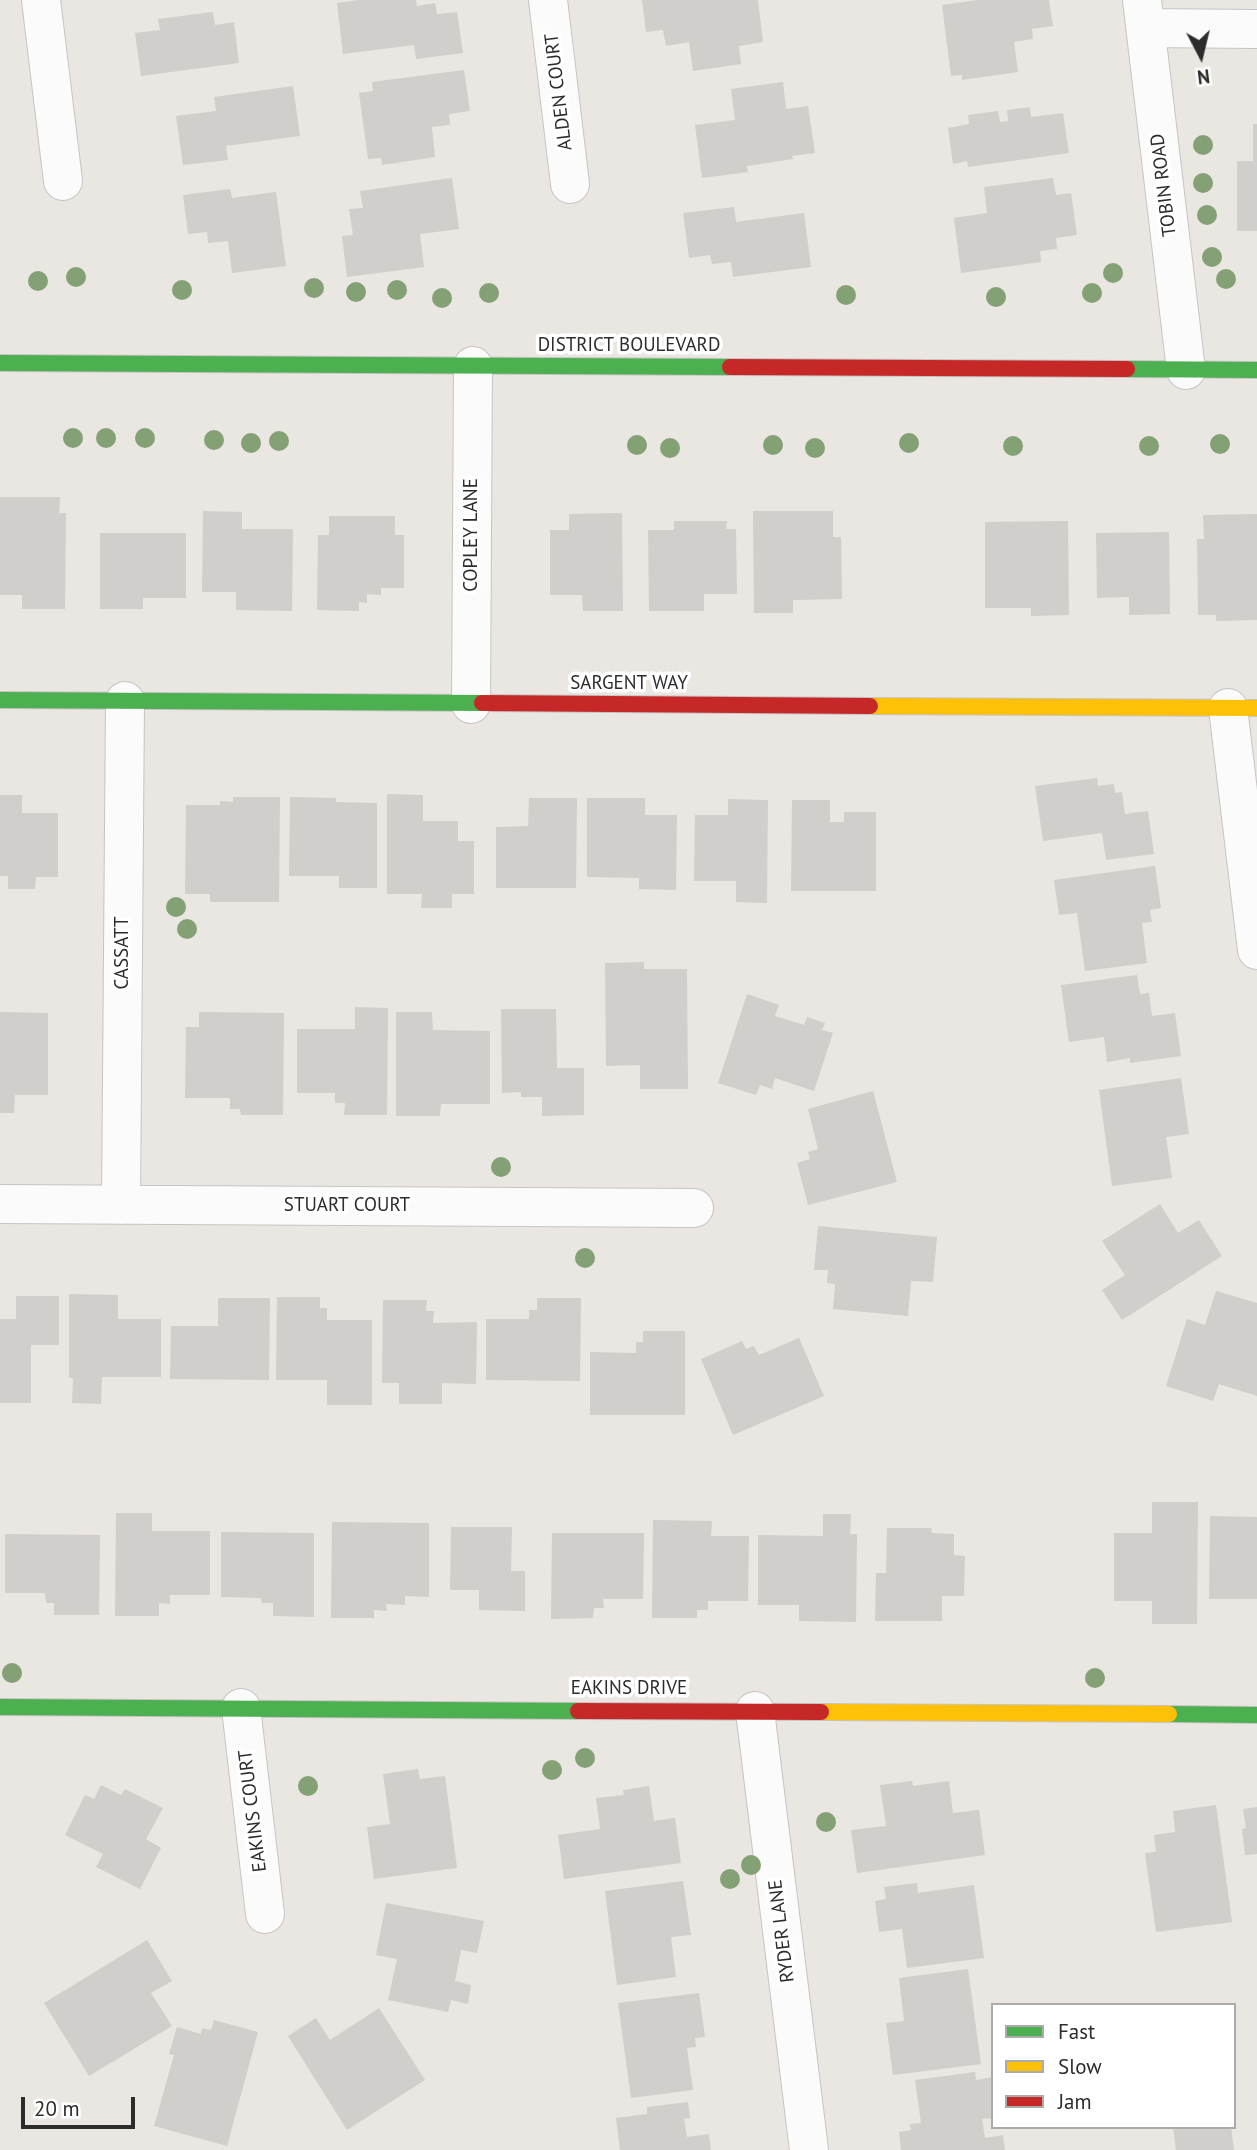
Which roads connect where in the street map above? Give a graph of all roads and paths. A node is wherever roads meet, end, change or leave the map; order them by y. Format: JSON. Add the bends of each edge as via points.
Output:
{"nodes":[{"id":1,"x":41,"y":0,"type":"edge"},
{"id":2,"x":548,"y":0,"type":"edge"},
{"id":3,"x":1144,"y":14,"type":"edge"},
{"id":4,"x":1257,"y":29,"type":"edge"},
{"id":5,"x":63,"y":181,"type":"dead end"},
{"id":6,"x":570,"y":184,"type":"dead end"},
{"id":7,"x":0,"y":362,"type":"edge"},
{"id":8,"x":473,"y":366,"type":"junction"},
{"id":9,"x":1186,"y":370,"type":"junction"},
{"id":10,"x":1257,"y":370,"type":"edge"},
{"id":11,"x":0,"y":700,"type":"edge"},
{"id":12,"x":125,"y":701,"type":"junction"},
{"id":13,"x":471,"y":704,"type":"junction"},
{"id":14,"x":1242,"y":708,"type":"edge"},
{"id":15,"x":1257,"y":950,"type":"edge"},
{"id":16,"x":0,"y":1204,"type":"edge"},
{"id":17,"x":121,"y":1205,"type":"junction"},
{"id":18,"x":694,"y":1208,"type":"dead end"},
{"id":19,"x":0,"y":1707,"type":"edge"},
{"id":20,"x":240,"y":1708,"type":"junction"},
{"id":21,"x":755,"y":1711,"type":"junction"},
{"id":22,"x":1257,"y":1714,"type":"edge"},
{"id":23,"x":265,"y":1914,"type":"dead end"},
{"id":24,"x":809,"y":2150,"type":"edge"}],
"edges":[{"from":1,"to":5,"type":"street"},
{"from":2,"to":6,"type":"street","name":"ALDEN COURT"},
{"from":3,"to":4,"type":"street"},
{"from":3,"to":9,"type":"street","name":"TOBIN ROAD"},
{"from":7,"to":8,"type":"street","name":"DISTRICT BOULEVARD"},
{"from":8,"to":9,"type":"street","name":"DISTRICT BOULEVARD"},
{"from":8,"to":13,"type":"street","name":"COPLEY LANE"},
{"from":9,"to":10,"type":"street","name":"DISTRICT BOULEVARD"},
{"from":11,"to":12,"type":"street","name":"SARGENT WAY"},
{"from":12,"to":13,"type":"street","name":"SARGENT WAY"},
{"from":12,"to":17,"type":"street","name":"CASSATT"},
{"from":13,"to":14,"type":"street","name":"SARGENT WAY"},
{"from":14,"to":15,"type":"street"},
{"from":16,"to":17,"type":"street","name":"STUART COURT"},
{"from":17,"to":18,"type":"street","name":"STUART COURT"},
{"from":19,"to":20,"type":"street","name":"EAKINS DRIVE"},
{"from":20,"to":21,"type":"street","name":"EAKINS DRIVE"},
{"from":20,"to":23,"type":"street","name":"EAKINS COURT"},
{"from":21,"to":22,"type":"street","name":"EAKINS DRIVE"},
{"from":21,"to":24,"type":"street","name":"RYDER LANE"}]}
